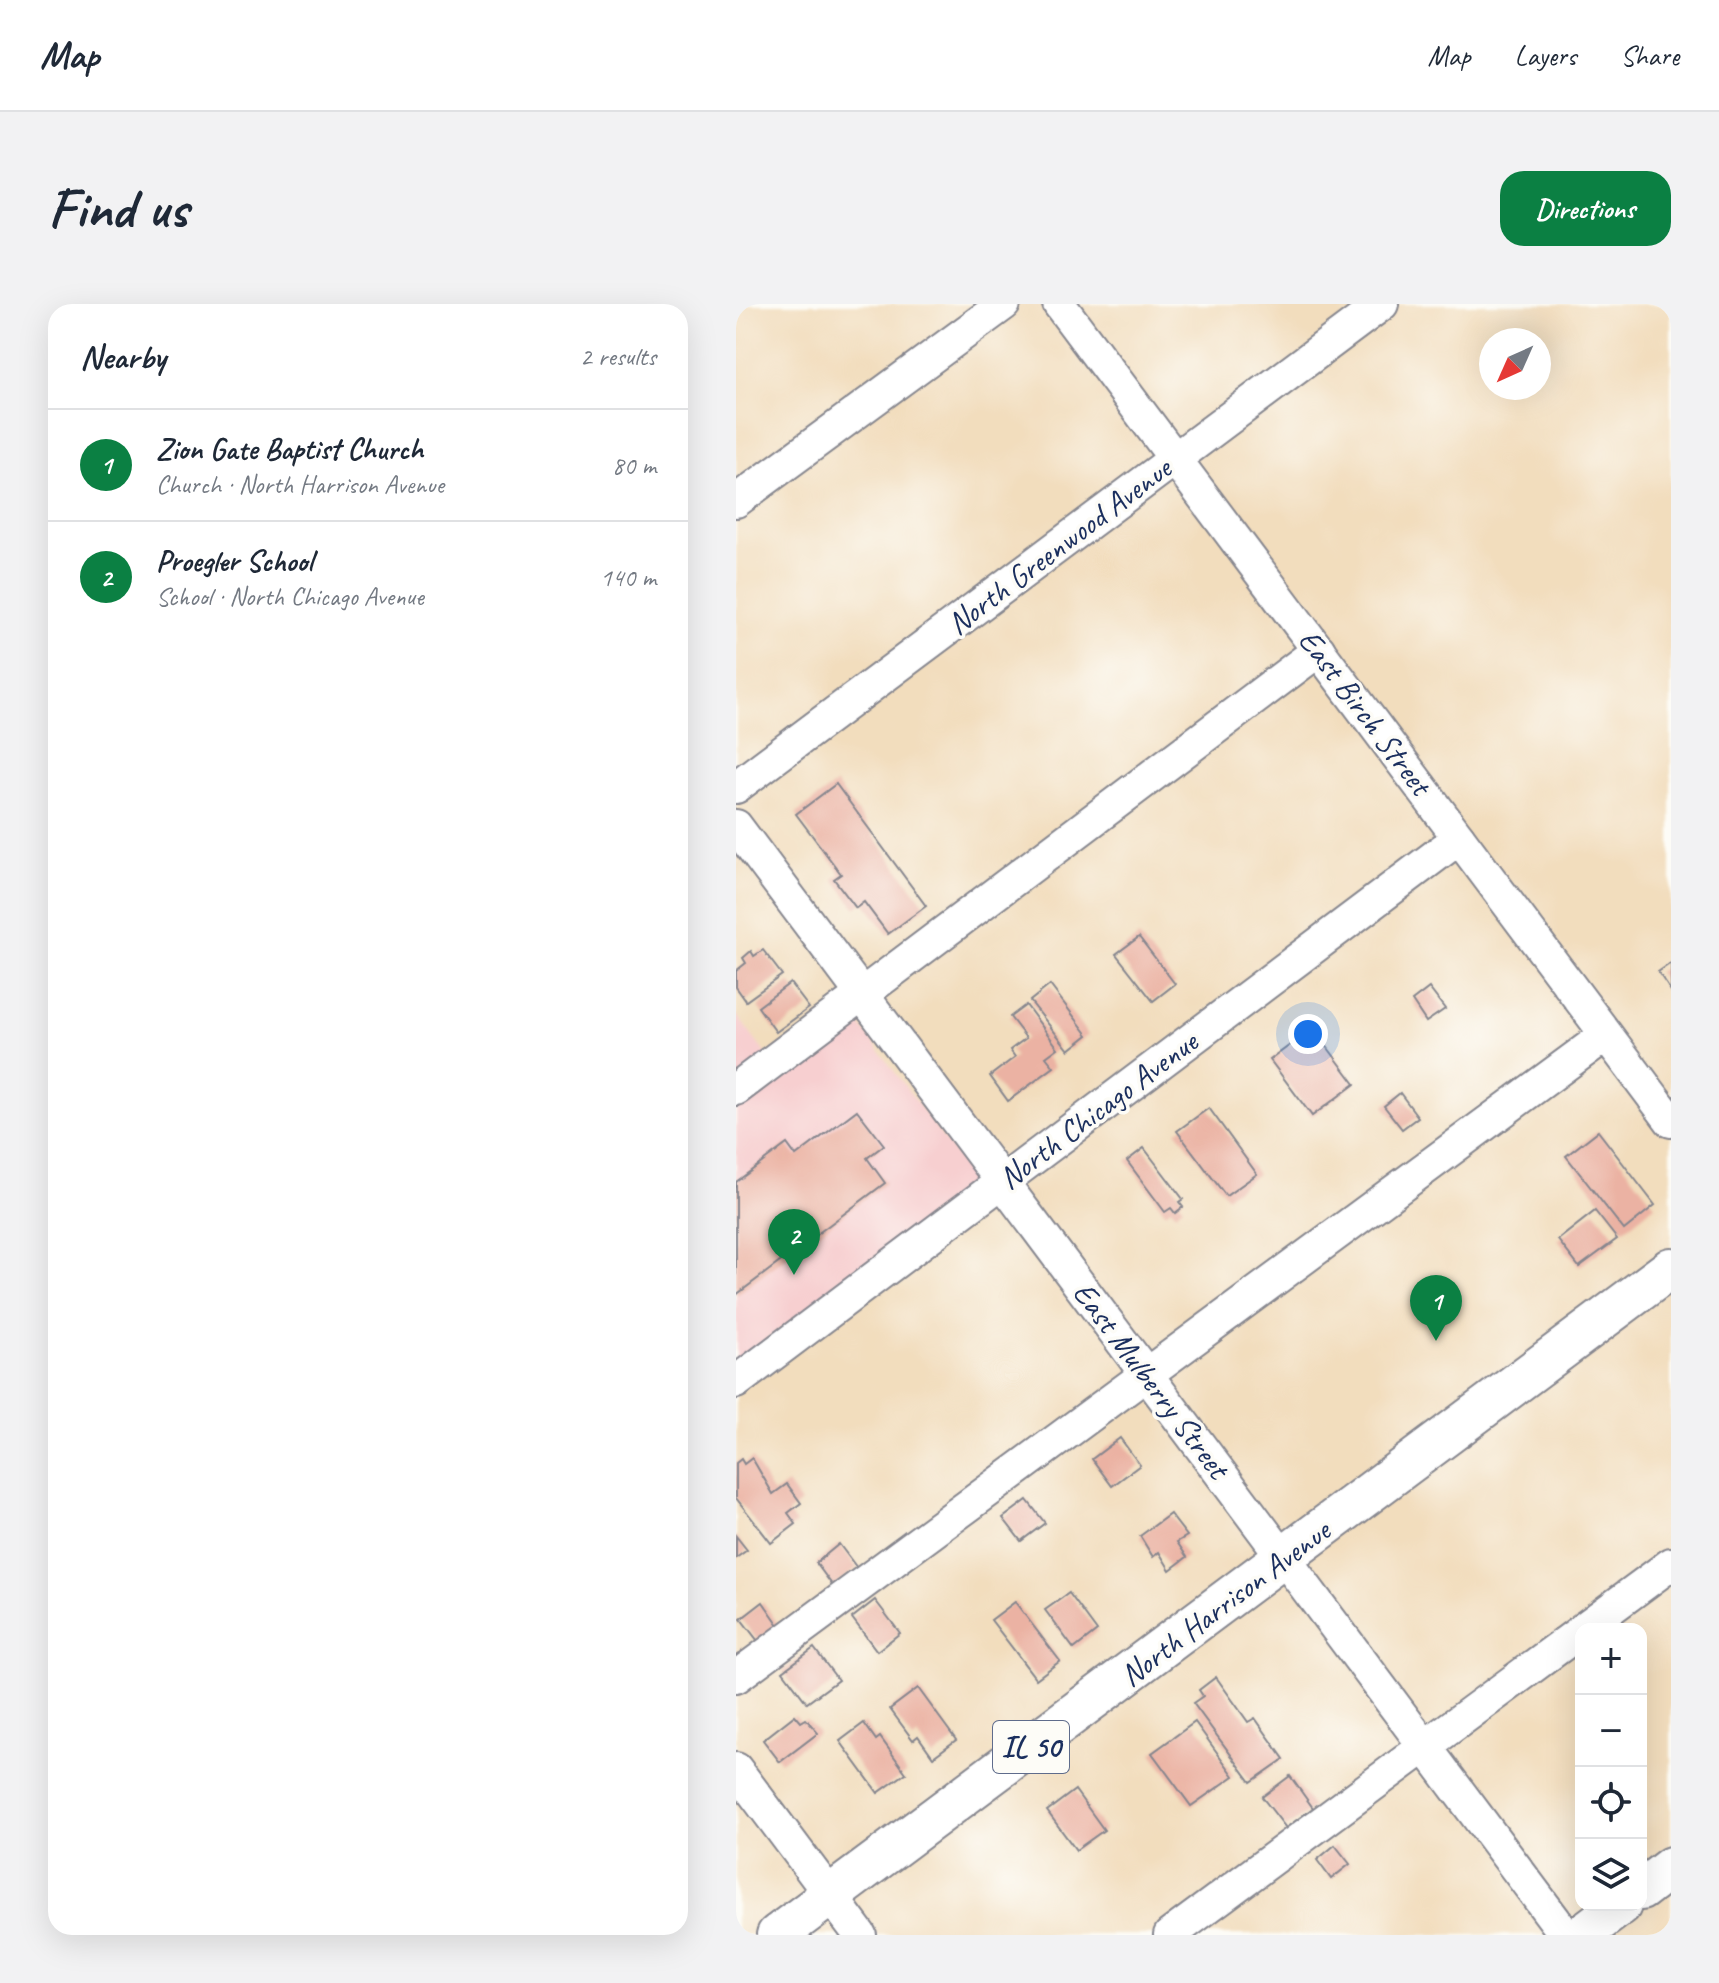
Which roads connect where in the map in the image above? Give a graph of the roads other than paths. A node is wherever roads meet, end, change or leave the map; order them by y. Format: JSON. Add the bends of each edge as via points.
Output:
{"nodes":[{"id":1,"x":1004,"y":304,"type":"edge"},
{"id":2,"x":1059,"y":304,"type":"edge"},
{"id":3,"x":1382,"y":304,"type":"edge"},
{"id":4,"x":1175,"y":459,"type":"junction"},
{"id":5,"x":736,"y":501,"type":"edge"},
{"id":6,"x":1319,"y":650,"type":"junction"},
{"id":7,"x":736,"y":787,"type":"edge"},
{"id":8,"x":736,"y":826,"type":"edge"},
{"id":9,"x":1459,"y":838,"type":"junction"},
{"id":10,"x":862,"y":994,"type":"junction"},
{"id":11,"x":1606,"y":1035,"type":"junction"},
{"id":12,"x":736,"y":1089,"type":"edge"},
{"id":13,"x":1671,"y":1121,"type":"edge"},
{"id":14,"x":1002,"y":1182,"type":"junction"},
{"id":15,"x":1671,"y":1268,"type":"edge"},
{"id":16,"x":1147,"y":1374,"type":"junction"},
{"id":17,"x":736,"y":1382,"type":"edge"},
{"id":18,"x":1285,"y":1559,"type":"junction"},
{"id":19,"x":1671,"y":1564,"type":"edge"},
{"id":20,"x":1591,"y":1623,"type":"edge"},
{"id":21,"x":1575,"y":1635,"type":"edge"},
{"id":22,"x":736,"y":1677,"type":"edge"},
{"id":23,"x":1425,"y":1746,"type":"junction"},
{"id":24,"x":736,"y":1769,"type":"edge"},
{"id":25,"x":1671,"y":1867,"type":"edge"},
{"id":26,"x":1647,"y":1885,"type":"edge"},
{"id":27,"x":830,"y":1895,"type":"junction"},
{"id":28,"x":1613,"y":1911,"type":"edge"},
{"id":29,"x":777,"y":1935,"type":"edge"},
{"id":30,"x":860,"y":1935,"type":"edge"},
{"id":31,"x":1170,"y":1935,"type":"edge"},
{"id":32,"x":1566,"y":1935,"type":"edge"},
{"id":33,"x":1581,"y":1935,"type":"edge"}],
"edges":[{"from":1,"to":5,"type":"street"},
{"from":2,"to":4,"type":"street","name":"East Birch Street"},
{"from":3,"to":4,"type":"street","name":"North Greenwood Avenue"},
{"from":4,"to":6,"type":"street","name":"East Birch Street"},
{"from":4,"to":7,"type":"street","name":"North Greenwood Avenue"},
{"from":6,"to":9,"type":"street","name":"East Birch Street"},
{"from":6,"to":10,"type":"street"},
{"from":8,"to":10,"type":"street","name":"East Mulberry Street"},
{"from":9,"to":11,"type":"street","name":"East Birch Street"},
{"from":9,"to":14,"type":"street","name":"North Chicago Avenue"},
{"from":10,"to":12,"type":"street"},
{"from":10,"to":14,"type":"street","name":"East Mulberry Street"},
{"from":11,"to":13,"type":"street","name":"East Birch Street"},
{"from":11,"to":16,"type":"street"},
{"from":14,"to":16,"type":"street","name":"East Mulberry Street"},
{"from":14,"to":17,"type":"street","name":"North Chicago Avenue"},
{"from":15,"to":18,"type":"main road","name":"North Harrison Avenue","number":"IL 50"},
{"from":16,"to":18,"type":"street","name":"East Mulberry Street"},
{"from":16,"to":22,"type":"street"},
{"from":18,"to":23,"type":"street","name":"East Mulberry Street"},
{"from":18,"to":27,"type":"main road","name":"North Harrison Avenue","number":"IL 50"},
{"from":19,"to":20,"type":"street"},
{"from":21,"to":23,"type":"street"},
{"from":23,"to":31,"type":"street"},
{"from":23,"to":32,"type":"street","name":"East Mulberry Street"},
{"from":24,"to":27,"type":"street"},
{"from":25,"to":26,"type":"main road"},
{"from":27,"to":29,"type":"main road","name":"North Harrison Avenue","number":"IL 50"},
{"from":27,"to":30,"type":"street"},
{"from":28,"to":33,"type":"main road"}]}
